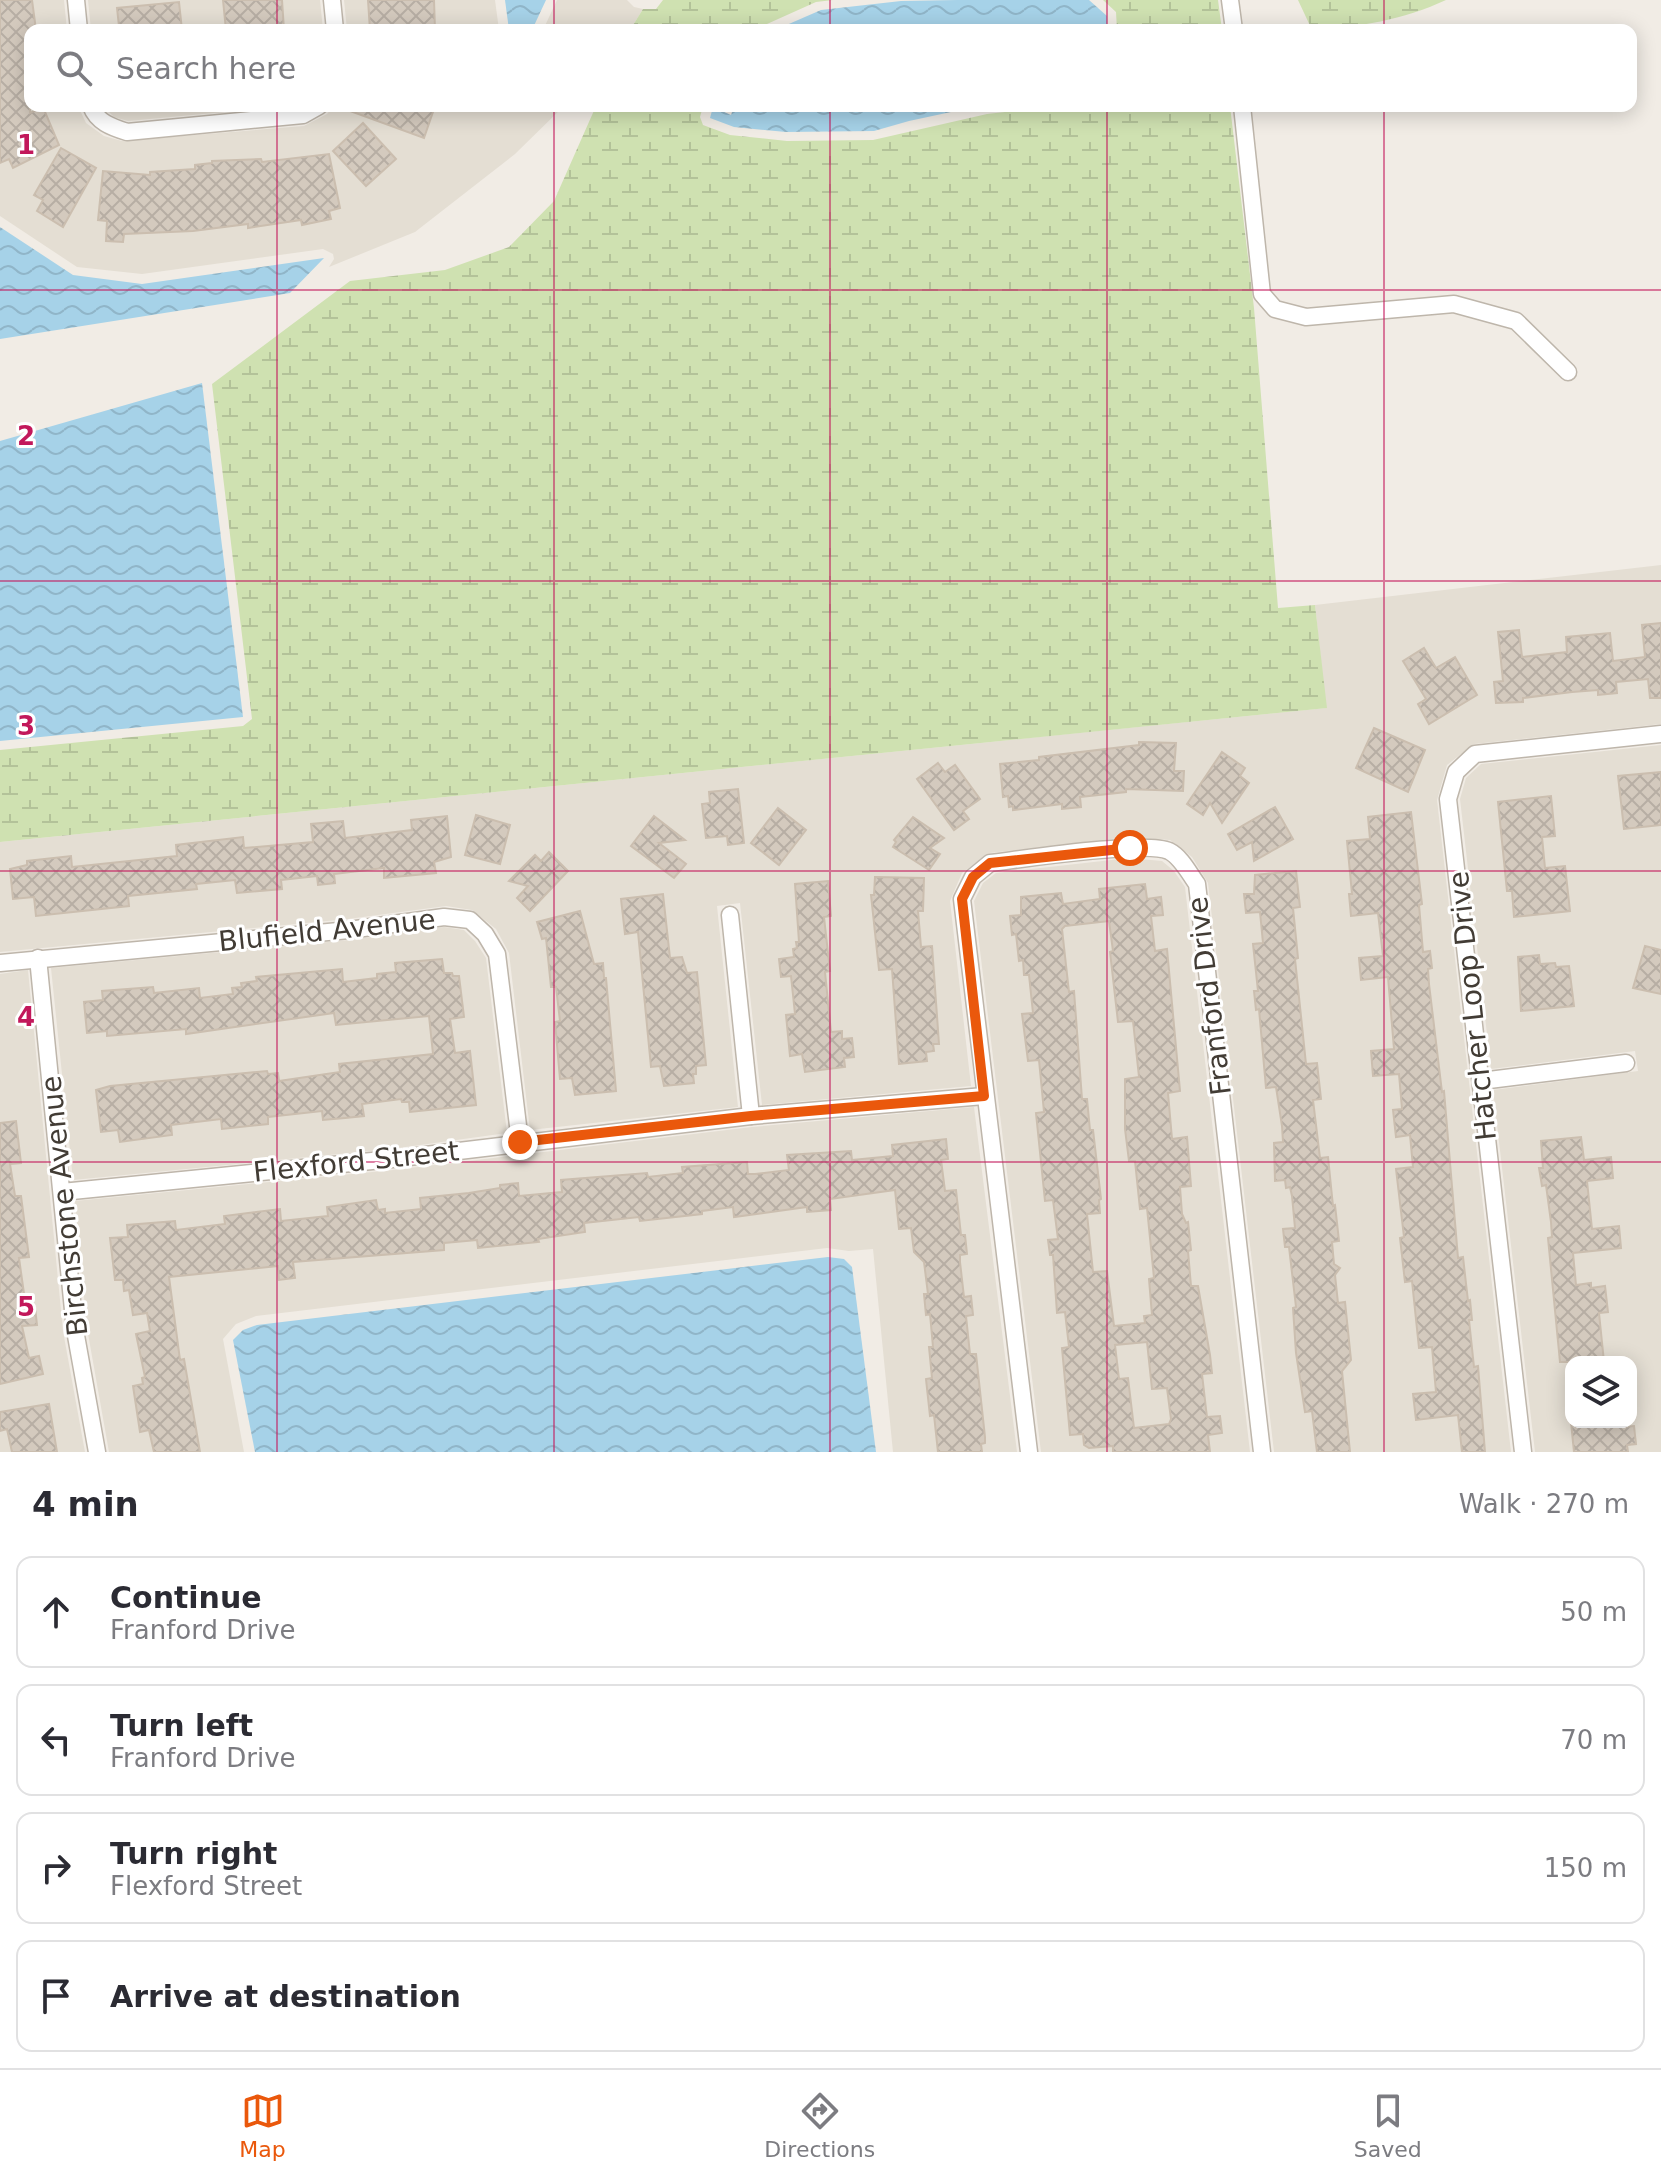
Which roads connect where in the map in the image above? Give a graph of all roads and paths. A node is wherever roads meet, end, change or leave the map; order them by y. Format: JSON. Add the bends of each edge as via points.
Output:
{"nodes":[{"id":1,"x":76,"y":0,"type":"edge"},
{"id":2,"x":332,"y":0,"type":"edge"},
{"id":3,"x":1230,"y":0,"type":"edge"},
{"id":4,"x":78,"y":24,"type":"edge"},
{"id":5,"x":334,"y":24,"type":"edge"},
{"id":6,"x":1233,"y":24,"type":"edge"},
{"id":7,"x":93,"y":112,"type":"edge"},
{"id":8,"x":308,"y":112,"type":"edge"},
{"id":9,"x":1243,"y":112,"type":"edge"},
{"id":10,"x":1568,"y":372,"type":"dead end"},
{"id":11,"x":1661,"y":734,"type":"edge"},
{"id":12,"x":730,"y":915,"type":"dead end"},
{"id":13,"x":38,"y":958,"type":"junction"},
{"id":14,"x":0,"y":963,"type":"edge"},
{"id":15,"x":1626,"y":1063,"type":"dead end"},
{"id":16,"x":1481,"y":1081,"type":"junction"},
{"id":17,"x":984,"y":1096,"type":"junction"},
{"id":18,"x":751,"y":1116,"type":"junction"},
{"id":19,"x":520,"y":1142,"type":"junction"},
{"id":20,"x":62,"y":1192,"type":"junction"},
{"id":21,"x":97,"y":1452,"type":"edge"},
{"id":22,"x":1029,"y":1452,"type":"edge"},
{"id":23,"x":1262,"y":1452,"type":"edge"},
{"id":24,"x":1523,"y":1452,"type":"edge"}],
"edges":[{"from":1,"to":4,"type":"street"},
{"from":2,"to":5,"type":"street"},
{"from":3,"to":6,"type":"street"},
{"from":7,"to":8,"type":"street","via":[[108,126],[127,132]]},
{"from":9,"to":10,"type":"street","via":[[1262,294],[1275,309],[1306,317],[1454,304],[1516,321]]},
{"from":11,"to":16,"type":"street","name":"Hatcher Loop Drive","via":[[1475,754],[1456,772],[1448,799]]},
{"from":12,"to":18,"type":"street"},
{"from":13,"to":14,"type":"street","name":"Blufield Avenue"},
{"from":13,"to":19,"type":"street","name":"Blufield Avenue","via":[[444,917],[470,920],[497,954]]},
{"from":13,"to":20,"type":"street","name":"Birchstone Avenue"},
{"from":15,"to":16,"type":"street"},
{"from":16,"to":24,"type":"street","name":"Hatcher Loop Drive"},
{"from":17,"to":18,"type":"street","name":"Flexford Street"},
{"from":17,"to":22,"type":"street","name":"Franford Drive"},
{"from":17,"to":23,"type":"street","name":"Franford Drive","via":[[962,899],[973,877],[990,863],[1130,848],[1168,851],[1197,884]]},
{"from":18,"to":19,"type":"street","name":"Flexford Street"},
{"from":19,"to":20,"type":"street","name":"Flexford Street"},
{"from":20,"to":21,"type":"street","name":"Birchstone Avenue","via":[[75,1330]]}]}
